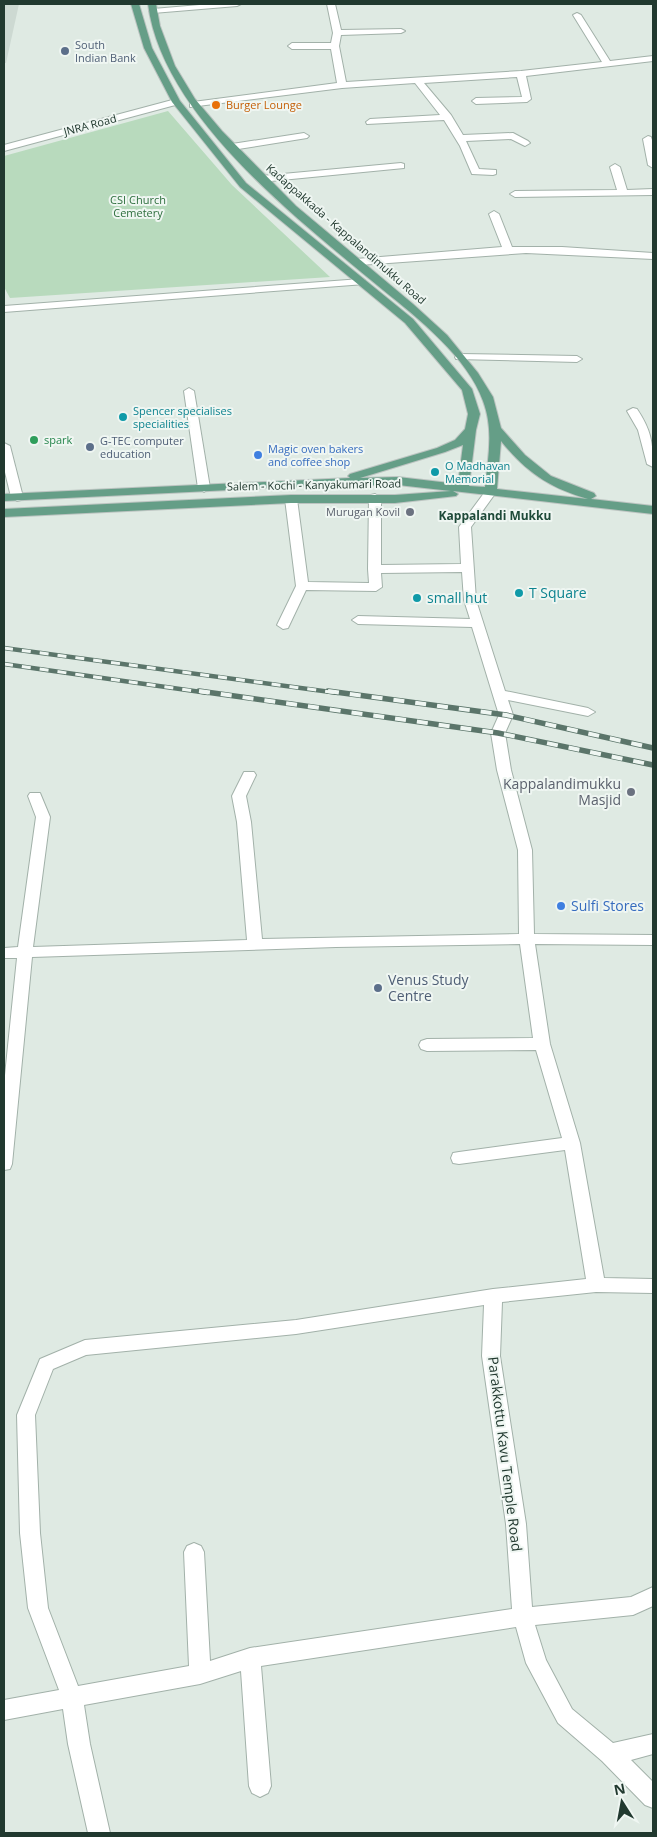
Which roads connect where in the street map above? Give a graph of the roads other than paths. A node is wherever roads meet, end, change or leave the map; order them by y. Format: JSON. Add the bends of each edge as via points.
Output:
{"nodes":[{"id":1,"x":135,"y":4,"type":"edge"},
{"id":2,"x":237,"y":4,"type":"edge"},
{"id":3,"x":331,"y":4,"type":"edge"},
{"id":4,"x":153,"y":7,"type":"edge"},
{"id":5,"x":577,"y":15,"type":"dead end"},
{"id":6,"x":401,"y":31,"type":"dead end"},
{"id":7,"x":336,"y":33,"type":"junction"},
{"id":8,"x":292,"y":46,"type":"dead end"},
{"id":9,"x":335,"y":46,"type":"junction"},
{"id":10,"x":653,"y":59,"type":"edge"},
{"id":11,"x":607,"y":63,"type":"junction"},
{"id":12,"x":521,"y":74,"type":"junction"},
{"id":13,"x":417,"y":80,"type":"junction"},
{"id":14,"x":342,"y":85,"type":"junction"},
{"id":15,"x":476,"y":101,"type":"dead end"},
{"id":16,"x":176,"y":102,"type":"junction"},
{"id":17,"x":193,"y":105,"type":"junction"},
{"id":18,"x":448,"y":117,"type":"junction"},
{"id":19,"x":370,"y":122,"type":"dead end"},
{"id":20,"x":304,"y":136,"type":"dead end"},
{"id":21,"x":460,"y":138,"type":"junction"},
{"id":22,"x":648,"y":139,"type":"dead end"},
{"id":23,"x":525,"y":143,"type":"dead end"},
{"id":24,"x":232,"y":147,"type":"junction"},
{"id":25,"x":4,"y":148,"type":"edge"},
{"id":26,"x":653,"y":165,"type":"edge"},
{"id":27,"x":401,"y":166,"type":"dead end"},
{"id":28,"x":615,"y":167,"type":"dead end"},
{"id":29,"x":493,"y":172,"type":"dead end"},
{"id":30,"x":261,"y":179,"type":"junction"},
{"id":31,"x":653,"y":192,"type":"edge"},
{"id":32,"x":623,"y":193,"type":"junction"},
{"id":33,"x":515,"y":194,"type":"dead end"},
{"id":34,"x":494,"y":214,"type":"dead end"},
{"id":35,"x":508,"y":250,"type":"junction"},
{"id":36,"x":653,"y":256,"type":"edge"},
{"id":37,"x":356,"y":262,"type":"junction"},
{"id":38,"x":361,"y":282,"type":"junction"},
{"id":39,"x":4,"y":309,"type":"edge"},
{"id":40,"x":460,"y":357,"type":"junction"},
{"id":41,"x":577,"y":359,"type":"dead end"},
{"id":42,"x":189,"y":391,"type":"dead end"},
{"id":43,"x":633,"y":410,"type":"dead end"},
{"id":44,"x":496,"y":429,"type":"junction"},
{"id":45,"x":470,"y":430,"type":"junction"},
{"id":46,"x":4,"y":446,"type":"edge"},
{"id":47,"x":653,"y":464,"type":"edge"},
{"id":48,"x":313,"y":482,"type":"junction"},
{"id":49,"x":204,"y":488,"type":"junction"},
{"id":50,"x":463,"y":488,"type":"junction"},
{"id":51,"x":491,"y":491,"type":"junction"},
{"id":52,"x":17,"y":497,"type":"junction"},
{"id":53,"x":4,"y":498,"type":"edge"},
{"id":54,"x":375,"y":498,"type":"junction"},
{"id":55,"x":291,"y":499,"type":"junction"},
{"id":56,"x":630,"y":508,"type":"junction"},
{"id":57,"x":653,"y":510,"type":"edge"},
{"id":58,"x":4,"y":513,"type":"edge"},
{"id":59,"x":468,"y":568,"type":"junction"},
{"id":60,"x":374,"y":569,"type":"junction"},
{"id":61,"x":302,"y":586,"type":"junction"},
{"id":62,"x":358,"y":620,"type":"dead end"},
{"id":63,"x":477,"y":623,"type":"junction"},
{"id":64,"x":283,"y":625,"type":"dead end"},
{"id":65,"x":500,"y":694,"type":"junction"},
{"id":66,"x":588,"y":712,"type":"dead end"},
{"id":67,"x":249,"y":775,"type":"dead end"},
{"id":68,"x":35,"y":796,"type":"dead end"},
{"id":69,"x":528,"y":939,"type":"junction"},
{"id":70,"x":653,"y":940,"type":"edge"},
{"id":71,"x":255,"y":945,"type":"junction"},
{"id":72,"x":4,"y":953,"type":"edge"},
{"id":73,"x":25,"y":953,"type":"junction"},
{"id":74,"x":542,"y":1044,"type":"junction"},
{"id":75,"x":427,"y":1045,"type":"dead end"},
{"id":76,"x":572,"y":1142,"type":"junction"},
{"id":77,"x":458,"y":1158,"type":"dead end"},
{"id":78,"x":4,"y":1164,"type":"edge"},
{"id":79,"x":596,"y":1286,"type":"junction"},
{"id":80,"x":653,"y":1286,"type":"edge"},
{"id":81,"x":494,"y":1296,"type":"junction"},
{"id":82,"x":194,"y":1552,"type":"dead end"},
{"id":83,"x":653,"y":1596,"type":"edge"},
{"id":84,"x":523,"y":1617,"type":"junction"},
{"id":85,"x":250,"y":1658,"type":"junction"},
{"id":86,"x":200,"y":1674,"type":"junction"},
{"id":87,"x":72,"y":1698,"type":"junction"},
{"id":88,"x":4,"y":1710,"type":"edge"},
{"id":89,"x":653,"y":1744,"type":"edge"},
{"id":90,"x":610,"y":1754,"type":"junction"},
{"id":91,"x":260,"y":1786,"type":"dead end"},
{"id":92,"x":653,"y":1797,"type":"edge"},
{"id":93,"x":99,"y":1833,"type":"edge"}],
"edges":[{"from":1,"to":16,"type":"main road","name":"Kadappakkada - Kappalandimukku Road","via":[[148,48]]},
{"from":2,"to":4,"type":"street"},
{"from":3,"to":7,"type":"street"},
{"from":4,"to":17,"type":"main road","name":"Kadappakkada - Kappalandimukku Road","via":[[161,42]]},
{"from":5,"to":11,"type":"street"},
{"from":6,"to":7,"type":"street"},
{"from":7,"to":9,"type":"street"},
{"from":8,"to":9,"type":"street"},
{"from":9,"to":14,"type":"street"},
{"from":10,"to":11,"type":"street"},
{"from":11,"to":12,"type":"street"},
{"from":12,"to":13,"type":"street"},
{"from":12,"to":15,"type":"street","via":[[527,99]]},
{"from":13,"to":14,"type":"street"},
{"from":13,"to":18,"type":"street"},
{"from":14,"to":17,"type":"street"},
{"from":16,"to":25,"type":"street","name":"JNRA Road"},
{"from":16,"to":38,"type":"main road","name":"Kadappakkada - Kappalandimukku Road","via":[[243,186]]},
{"from":17,"to":24,"type":"main road","name":"Kadappakkada - Kappalandimukku Road"},
{"from":18,"to":19,"type":"street"},
{"from":18,"to":21,"type":"street"},
{"from":20,"to":24,"type":"street"},
{"from":21,"to":23,"type":"street","via":[[513,136]]},
{"from":21,"to":29,"type":"street","via":[[475,172]]},
{"from":22,"to":26,"type":"street"},
{"from":24,"to":30,"type":"main road","name":"Kadappakkada - Kappalandimukku Road"},
{"from":27,"to":30,"type":"street"},
{"from":28,"to":32,"type":"street"},
{"from":30,"to":37,"type":"main road","name":"Kadappakkada - Kappalandimukku Road"},
{"from":31,"to":32,"type":"street"},
{"from":32,"to":33,"type":"street"},
{"from":34,"to":35,"type":"street"},
{"from":35,"to":36,"type":"street"},
{"from":35,"to":37,"type":"street"},
{"from":37,"to":40,"type":"main road","name":"Kadappakkada - Kappalandimukku Road","via":[[411,305]]},
{"from":38,"to":39,"type":"street"},
{"from":38,"to":45,"type":"main road","name":"Kadappakkada - Kappalandimukku Road","via":[[409,321],[467,389],[474,414]]},
{"from":40,"to":41,"type":"street"},
{"from":40,"to":44,"type":"main road","name":"Kadappakkada - Kappalandimukku Road","via":[[486,394]]},
{"from":42,"to":49,"type":"street"},
{"from":43,"to":47,"type":"street","via":[[644,430]]},
{"from":44,"to":51,"type":"main road","name":"Kadappakkada - Kappalandimukku Road"},
{"from":44,"to":56,"type":"main road","via":[[525,462],[544,477],[564,487]]},
{"from":45,"to":48,"type":"main road","via":[[459,442],[441,450],[354,476]]},
{"from":45,"to":50,"type":"main road"},
{"from":46,"to":52,"type":"street"},
{"from":48,"to":49,"type":"main road","name":"Salem - Kochi - Kanyakumari Road"},
{"from":48,"to":50,"type":"main road","name":"Salem - Kochi - Kanyakumari Road","via":[[398,482]]},
{"from":49,"to":52,"type":"main road","name":"Salem - Kochi - Kanyakumari Road"},
{"from":50,"to":51,"type":"main road","name":"Salem - Kochi - Kanyakumari Road"},
{"from":51,"to":54,"type":"main road"},
{"from":51,"to":56,"type":"main road","name":"Salem - Kochi - Kanyakumari Road"},
{"from":51,"to":59,"type":"street","via":[[465,527]]},
{"from":52,"to":53,"type":"main road","name":"Salem - Kochi - Kanyakumari Road"},
{"from":54,"to":55,"type":"main road"},
{"from":54,"to":60,"type":"street"},
{"from":55,"to":58,"type":"main road"},
{"from":55,"to":61,"type":"street"},
{"from":56,"to":57,"type":"main road","name":"Salem - Kochi - Kanyakumari Road"},
{"from":59,"to":60,"type":"street"},
{"from":59,"to":63,"type":"street","via":[[470,600]]},
{"from":60,"to":61,"type":"street","via":[[376,588]]},
{"from":61,"to":64,"type":"street"},
{"from":62,"to":63,"type":"street"},
{"from":63,"to":65,"type":"street"},
{"from":65,"to":66,"type":"street"},
{"from":65,"to":69,"type":"street","via":[[506,715],[498,733],[525,850]]},
{"from":67,"to":71,"type":"street","via":[[239,796]]},
{"from":68,"to":73,"type":"street","via":[[43,817]]},
{"from":69,"to":70,"type":"street"},
{"from":69,"to":71,"type":"street"},
{"from":69,"to":74,"type":"street"},
{"from":71,"to":73,"type":"street"},
{"from":72,"to":73,"type":"street"},
{"from":73,"to":78,"type":"street"},
{"from":74,"to":75,"type":"street"},
{"from":74,"to":76,"type":"street"},
{"from":76,"to":77,"type":"street"},
{"from":76,"to":79,"type":"street"},
{"from":79,"to":80,"type":"street"},
{"from":79,"to":81,"type":"street"},
{"from":81,"to":84,"type":"street","name":"Parakkottu Kavu Temple Road","via":[[491,1356],[516,1524]]},
{"from":81,"to":87,"type":"street","via":[[296,1327],[85,1348],[46,1364],[26,1415],[30,1533],[38,1608]]},
{"from":82,"to":86,"type":"street"},
{"from":83,"to":84,"type":"street","via":[[633,1606]]},
{"from":84,"to":85,"type":"street"},
{"from":84,"to":90,"type":"street","name":"Parakkottu Kavu Temple Road","via":[[536,1663],[565,1716]]},
{"from":85,"to":86,"type":"street"},
{"from":85,"to":91,"type":"street"},
{"from":86,"to":87,"type":"street"},
{"from":87,"to":88,"type":"street"},
{"from":87,"to":93,"type":"street"},
{"from":89,"to":90,"type":"street"},
{"from":90,"to":92,"type":"street","name":"Parakkottu Kavu Temple Road"}]}
